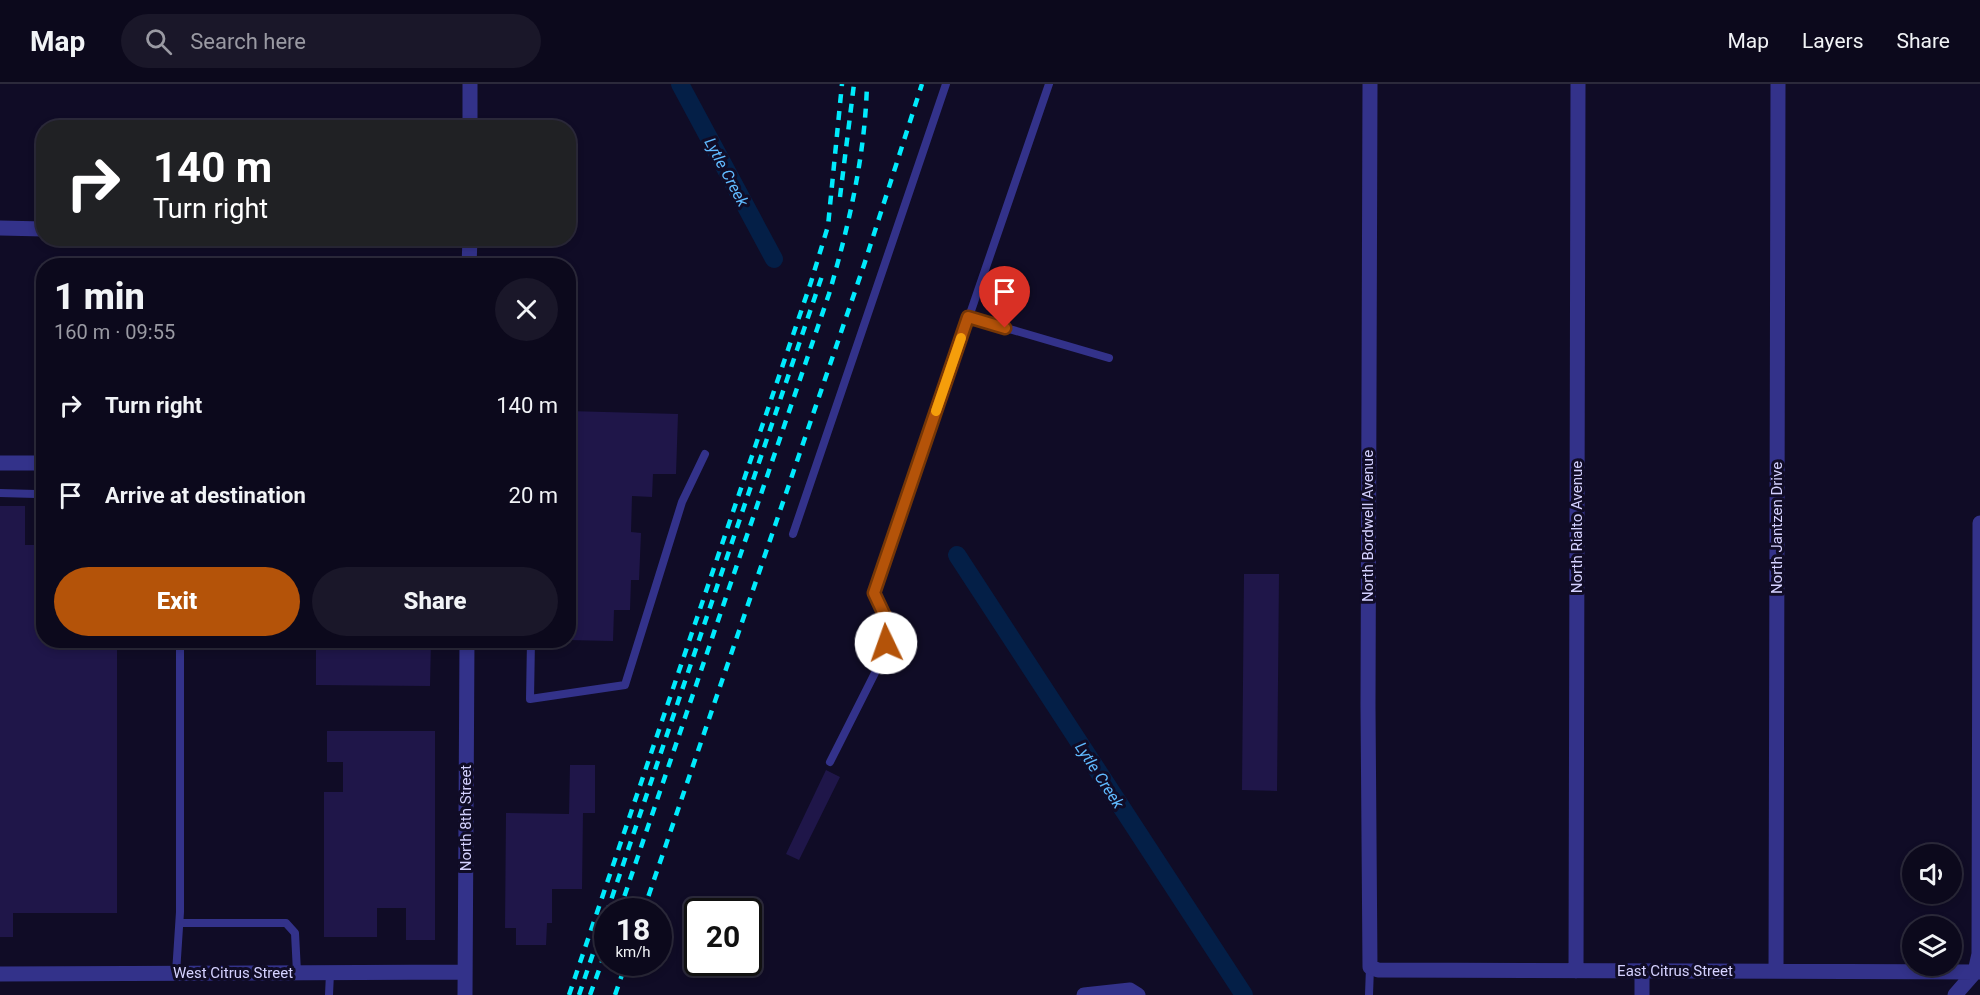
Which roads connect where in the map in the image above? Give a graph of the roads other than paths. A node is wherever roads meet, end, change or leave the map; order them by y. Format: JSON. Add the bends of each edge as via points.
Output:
{"nodes":[{"id":1,"x":470,"y":84,"type":"edge"},
{"id":2,"x":946,"y":84,"type":"edge"},
{"id":3,"x":1049,"y":84,"type":"edge"},
{"id":4,"x":1370,"y":84,"type":"edge"},
{"id":5,"x":1578,"y":84,"type":"edge"},
{"id":6,"x":1778,"y":84,"type":"edge"},
{"id":7,"x":470,"y":120,"type":"edge"},
{"id":8,"x":0,"y":228,"type":"edge"},
{"id":9,"x":36,"y":229,"type":"edge"},
{"id":10,"x":968,"y":317,"type":"junction"},
{"id":11,"x":1109,"y":358,"type":"dead end"},
{"id":12,"x":705,"y":454,"type":"dead end"},
{"id":13,"x":0,"y":463,"type":"edge"},
{"id":14,"x":36,"y":463,"type":"edge"},
{"id":15,"x":0,"y":493,"type":"edge"},
{"id":16,"x":36,"y":494,"type":"edge"},
{"id":17,"x":1980,"y":524,"type":"edge"},
{"id":18,"x":793,"y":534,"type":"dead end"},
{"id":19,"x":180,"y":648,"type":"edge"},
{"id":20,"x":467,"y":648,"type":"edge"},
{"id":21,"x":531,"y":648,"type":"edge"},
{"id":22,"x":830,"y":762,"type":"dead end"},
{"id":23,"x":180,"y":923,"type":"junction"},
{"id":24,"x":1370,"y":968,"type":"junction"},
{"id":25,"x":1576,"y":971,"type":"junction"},
{"id":26,"x":1642,"y":971,"type":"junction"},
{"id":27,"x":1776,"y":971,"type":"junction"},
{"id":28,"x":297,"y":972,"type":"junction"},
{"id":29,"x":330,"y":972,"type":"junction"},
{"id":30,"x":465,"y":972,"type":"junction"},
{"id":31,"x":1978,"y":972,"type":"edge"},
{"id":32,"x":176,"y":973,"type":"junction"},
{"id":33,"x":0,"y":974,"type":"edge"},
{"id":34,"x":329,"y":995,"type":"edge"},
{"id":35,"x":465,"y":995,"type":"edge"},
{"id":36,"x":1084,"y":995,"type":"edge"},
{"id":37,"x":1138,"y":995,"type":"edge"},
{"id":38,"x":1369,"y":995,"type":"edge"},
{"id":39,"x":1642,"y":995,"type":"edge"},
{"id":40,"x":1955,"y":995,"type":"edge"}],
"edges":[{"from":1,"to":7,"type":"street"},
{"from":2,"to":18,"type":"lane"},
{"from":3,"to":10,"type":"lane"},
{"from":4,"to":24,"type":"street","name":"North Bordwell Avenue"},
{"from":5,"to":25,"type":"street","name":"North Rialto Avenue"},
{"from":6,"to":27,"type":"street","name":"North Jantzen Drive"},
{"from":8,"to":9,"type":"street"},
{"from":10,"to":11,"type":"lane"},
{"from":10,"to":22,"type":"lane","via":[[874,593],[890,627],[882,659]]},
{"from":12,"to":21,"type":"lane","via":[[682,502],[625,685],[530,699]]},
{"from":13,"to":14,"type":"street"},
{"from":15,"to":16,"type":"lane"},
{"from":17,"to":31,"type":"street"},
{"from":19,"to":23,"type":"lane"},
{"from":20,"to":30,"type":"street","name":"North 8th Street"},
{"from":23,"to":28,"type":"lane","via":[[286,923],[295,933]]},
{"from":23,"to":32,"type":"lane"},
{"from":24,"to":25,"type":"street","name":"East Citrus Street"},
{"from":24,"to":38,"type":"lane"},
{"from":25,"to":26,"type":"street","name":"East Citrus Street"},
{"from":26,"to":27,"type":"street","name":"East Citrus Street"},
{"from":26,"to":39,"type":"street"},
{"from":27,"to":31,"type":"street","name":"East Citrus Street"},
{"from":28,"to":29,"type":"street","name":"West Citrus Street"},
{"from":28,"to":32,"type":"street","name":"West Citrus Street"},
{"from":29,"to":30,"type":"street","name":"West Citrus Street"},
{"from":29,"to":34,"type":"lane"},
{"from":30,"to":35,"type":"street","name":"North 8th Street"},
{"from":31,"to":40,"type":"street"},
{"from":32,"to":33,"type":"street","name":"West Citrus Street"},
{"from":36,"to":37,"type":"street","via":[[1130,990]]}]}
